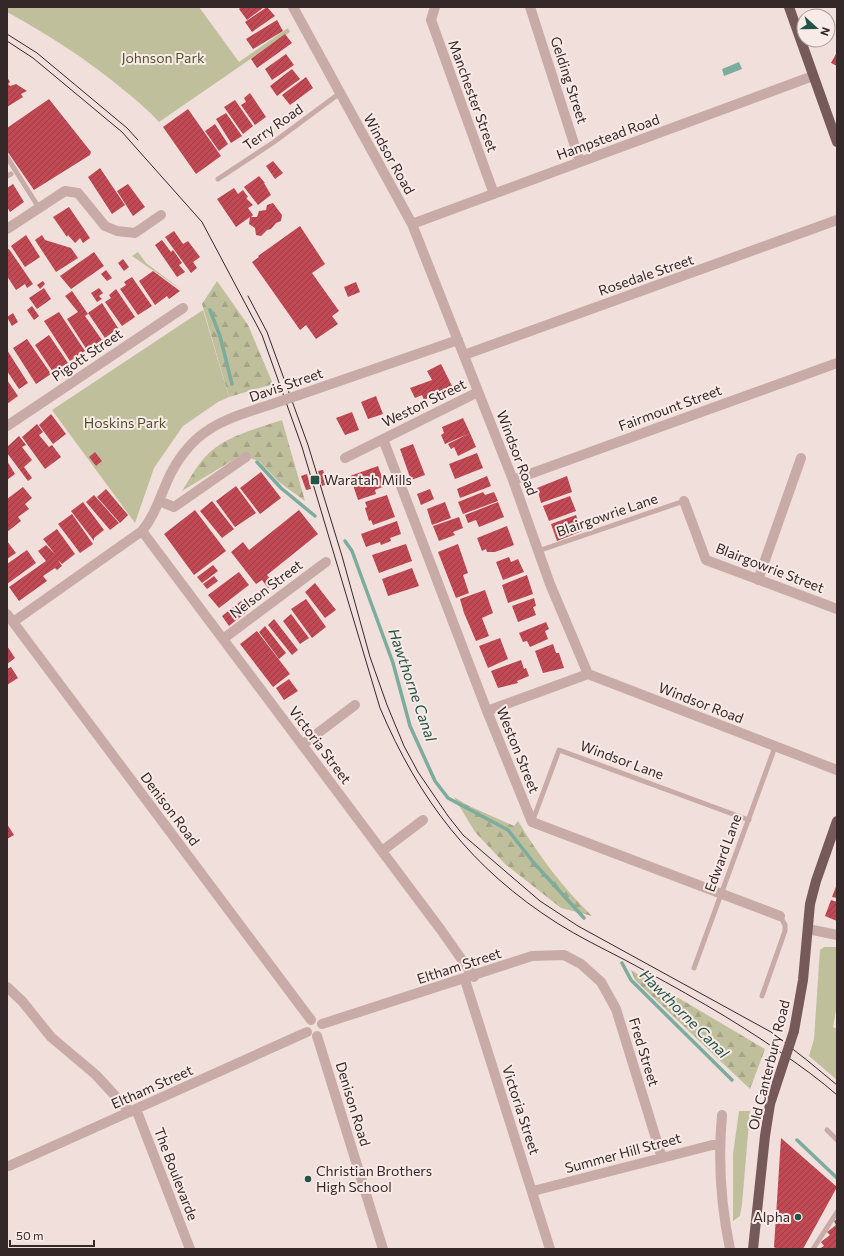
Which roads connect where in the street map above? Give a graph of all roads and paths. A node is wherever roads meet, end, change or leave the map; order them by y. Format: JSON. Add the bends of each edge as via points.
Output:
{"nodes":[{"id":1,"x":293,"y":7,"type":"edge"},
{"id":2,"x":435,"y":7,"type":"edge"},
{"id":3,"x":530,"y":7,"type":"edge"},
{"id":4,"x":789,"y":7,"type":"edge"},
{"id":5,"x":813,"y":76,"type":"junction"},
{"id":6,"x":340,"y":93,"type":"junction"},
{"id":7,"x":837,"y":142,"type":"edge"},
{"id":8,"x":7,"y":157,"type":"edge"},
{"id":9,"x":580,"y":162,"type":"junction"},
{"id":10,"x":218,"y":179,"type":"dead end"},
{"id":11,"x":494,"y":194,"type":"junction"},
{"id":12,"x":39,"y":208,"type":"junction"},
{"id":13,"x":161,"y":215,"type":"dead end"},
{"id":14,"x":837,"y":220,"type":"edge"},
{"id":15,"x":412,"y":224,"type":"junction"},
{"id":16,"x":7,"y":229,"type":"edge"},
{"id":17,"x":183,"y":308,"type":"dead end"},
{"id":18,"x":458,"y":340,"type":"junction"},
{"id":19,"x":464,"y":355,"type":"junction"},
{"id":20,"x":837,"y":363,"type":"edge"},
{"id":21,"x":478,"y":392,"type":"junction"},
{"id":22,"x":7,"y":426,"type":"edge"},
{"id":23,"x":383,"y":439,"type":"junction"},
{"id":24,"x":246,"y":457,"type":"dead end"},
{"id":25,"x":345,"y":458,"type":"dead end"},
{"id":26,"x":801,"y":458,"type":"dead end"},
{"id":27,"x":513,"y":480,"type":"junction"},
{"id":28,"x":159,"y":501,"type":"junction"},
{"id":29,"x":684,"y":501,"type":"joint"},
{"id":30,"x":142,"y":530,"type":"junction"},
{"id":31,"x":538,"y":551,"type":"junction"},
{"id":32,"x":326,"y":562,"type":"dead end"},
{"id":33,"x":758,"y":580,"type":"junction"},
{"id":34,"x":837,"y":608,"type":"edge"},
{"id":35,"x":10,"y":618,"type":"edge"},
{"id":36,"x":223,"y":639,"type":"junction"},
{"id":37,"x":588,"y":674,"type":"junction"},
{"id":38,"x":355,"y":705,"type":"dead end"},
{"id":39,"x":487,"y":711,"type":"junction"},
{"id":40,"x":302,"y":745,"type":"junction"},
{"id":41,"x":775,"y":747,"type":"junction"},
{"id":42,"x":837,"y":770,"type":"edge"},
{"id":43,"x":423,"y":820,"type":"dead end"},
{"id":44,"x":749,"y":820,"type":"junction"},
{"id":45,"x":837,"y":821,"type":"edge"},
{"id":46,"x":532,"y":822,"type":"junction"},
{"id":47,"x":382,"y":851,"type":"junction"},
{"id":48,"x":721,"y":894,"type":"junction"},
{"id":49,"x":780,"y":916,"type":"joint"},
{"id":50,"x":808,"y":929,"type":"junction"},
{"id":51,"x":837,"y":935,"type":"edge"},
{"id":52,"x":581,"y":964,"type":"joint"},
{"id":53,"x":694,"y":968,"type":"dead end"},
{"id":54,"x":469,"y":978,"type":"junction"},
{"id":55,"x":7,"y":987,"type":"edge"},
{"id":56,"x":762,"y":996,"type":"dead end"},
{"id":57,"x":311,"y":1020,"type":"junction"},
{"id":58,"x":322,"y":1024,"type":"junction"},
{"id":59,"x":307,"y":1032,"type":"junction"},
{"id":60,"x":317,"y":1036,"type":"junction"},
{"id":61,"x":133,"y":1111,"type":"junction"},
{"id":62,"x":722,"y":1115,"type":"dead end"},
{"id":63,"x":827,"y":1130,"type":"dead end"},
{"id":64,"x":837,"y":1140,"type":"edge"},
{"id":65,"x":720,"y":1143,"type":"junction"},
{"id":66,"x":662,"y":1158,"type":"junction"},
{"id":67,"x":8,"y":1166,"type":"dead end"},
{"id":68,"x":533,"y":1191,"type":"junction"},
{"id":69,"x":837,"y":1212,"type":"edge"},
{"id":70,"x":190,"y":1249,"type":"edge"},
{"id":71,"x":382,"y":1249,"type":"edge"},
{"id":72,"x":550,"y":1249,"type":"edge"},
{"id":73,"x":730,"y":1249,"type":"edge"},
{"id":74,"x":753,"y":1249,"type":"edge"},
{"id":75,"x":813,"y":1249,"type":"edge"}],
"edges":[{"from":1,"to":6,"type":"street","name":"Windsor Road"},
{"from":2,"to":11,"type":"street","name":"Manchester Street","via":[[431,20]]},
{"from":3,"to":9,"type":"street","name":"Gelding Street"},
{"from":4,"to":5,"type":"main road"},
{"from":5,"to":7,"type":"main road"},
{"from":5,"to":9,"type":"street","name":"Hampstead Road"},
{"from":6,"to":10,"type":"lane","name":"Terry Road","via":[[274,142]]},
{"from":6,"to":15,"type":"street","name":"Windsor Road"},
{"from":8,"to":12,"type":"lane"},
{"from":9,"to":11,"type":"street","name":"Hampstead Road"},
{"from":11,"to":15,"type":"street","name":"Hampstead Road"},
{"from":12,"to":13,"type":"street","via":[[65,191],[72,190],[83,196],[110,230],[129,234],[141,230]]},
{"from":12,"to":16,"type":"street"},
{"from":14,"to":19,"type":"street","name":"Rosedale Street"},
{"from":15,"to":18,"type":"street","name":"Windsor Road"},
{"from":17,"to":22,"type":"street","name":"Pigott Street"},
{"from":18,"to":19,"type":"street","name":"Windsor Road"},
{"from":18,"to":28,"type":"street","name":"Davis Street","bridge":true,"via":[[212,426],[199,436],[180,458]]},
{"from":19,"to":21,"type":"street","name":"Windsor Road"},
{"from":20,"to":27,"type":"street","name":"Fairmount Street"},
{"from":21,"to":23,"type":"street","name":"Weston Street"},
{"from":21,"to":27,"type":"street","name":"Windsor Road"},
{"from":23,"to":25,"type":"street","name":"Weston Street"},
{"from":23,"to":39,"type":"street","name":"Weston Street"},
{"from":24,"to":28,"type":"street","via":[[174,507]]},
{"from":26,"to":33,"type":"street"},
{"from":27,"to":31,"type":"street","name":"Windsor Road"},
{"from":28,"to":30,"type":"street","name":"Davis Street"},
{"from":29,"to":31,"type":"lane","name":"Blairgowrie Lane"},
{"from":29,"to":33,"type":"street","name":"Blairgowrie Street","via":[[706,560]]},
{"from":30,"to":35,"type":"street","name":"Davis Street"},
{"from":30,"to":36,"type":"street","name":"Victoria Street"},
{"from":31,"to":37,"type":"street","name":"Windsor Road"},
{"from":32,"to":36,"type":"street","name":"Nelson Street"},
{"from":33,"to":34,"type":"street","name":"Blairgowrie Street"},
{"from":35,"to":57,"type":"street","name":"Denison Road"},
{"from":36,"to":40,"type":"street","name":"Victoria Street"},
{"from":37,"to":39,"type":"street"},
{"from":37,"to":41,"type":"street","name":"Windsor Road"},
{"from":38,"to":40,"type":"street"},
{"from":39,"to":46,"type":"street","name":"Weston Street"},
{"from":40,"to":47,"type":"street","name":"Victoria Street"},
{"from":41,"to":42,"type":"street","name":"Windsor Road"},
{"from":41,"to":44,"type":"lane","name":"Edward Lane"},
{"from":43,"to":47,"type":"street"},
{"from":44,"to":46,"type":"lane","name":"Windsor Lane","via":[[559,750]]},
{"from":44,"to":48,"type":"lane","name":"Edward Lane"},
{"from":45,"to":50,"type":"main road","name":"Old Canterbury Road","via":[[816,881],[810,904]]},
{"from":46,"to":48,"type":"street"},
{"from":47,"to":54,"type":"street","name":"Victoria Street"},
{"from":48,"to":49,"type":"street"},
{"from":48,"to":53,"type":"lane","name":"Edward Lane"},
{"from":49,"to":56,"type":"lane","name":"Old Canterbury Road","via":[[785,924],[785,930]]},
{"from":50,"to":51,"type":"street"},
{"from":50,"to":74,"type":"main road","name":"Old Canterbury Road","bridge":true,"via":[[794,1031],[770,1104]]},
{"from":52,"to":54,"type":"street","name":"Eltham Street","via":[[564,955],[532,956]]},
{"from":52,"to":66,"type":"street","name":"Fred Street","via":[[601,982],[616,1009]]},
{"from":54,"to":58,"type":"street","name":"Eltham Street"},
{"from":54,"to":68,"type":"street","name":"Victoria Street"},
{"from":55,"to":61,"type":"street","name":"The Boulevarde","via":[[51,1036]]},
{"from":57,"to":58,"type":"street"},
{"from":57,"to":59,"type":"street","via":[[307,1024]]},
{"from":58,"to":60,"type":"street","via":[[321,1032]]},
{"from":59,"to":60,"type":"street"},
{"from":59,"to":61,"type":"street","name":"Eltham Street"},
{"from":60,"to":71,"type":"street","name":"Denison Road"},
{"from":61,"to":67,"type":"street","name":"Eltham Street"},
{"from":61,"to":70,"type":"street","name":"The Boulevarde"},
{"from":62,"to":65,"type":"street"},
{"from":63,"to":64,"type":"lane"},
{"from":65,"to":66,"type":"street","name":"Summer Hill Street"},
{"from":65,"to":73,"type":"street","via":[[726,1228]]},
{"from":66,"to":68,"type":"street","name":"Summer Hill Street"},
{"from":68,"to":72,"type":"street","name":"Victoria Street"},
{"from":69,"to":75,"type":"lane"}]}
